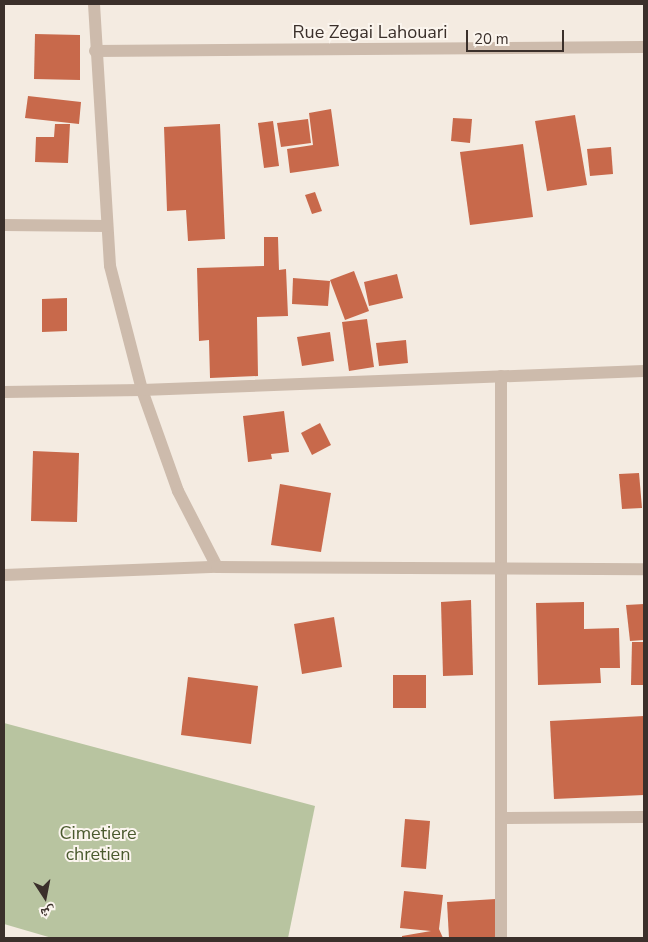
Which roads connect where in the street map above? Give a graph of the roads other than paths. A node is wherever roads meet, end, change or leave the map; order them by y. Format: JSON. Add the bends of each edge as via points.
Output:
{"nodes":[{"id":1,"x":94,"y":4,"type":"edge"},
{"id":2,"x":644,"y":47,"type":"edge"},
{"id":3,"x":95,"y":51,"type":"junction"},
{"id":4,"x":4,"y":225,"type":"edge"},
{"id":5,"x":108,"y":226,"type":"junction"},
{"id":6,"x":644,"y":371,"type":"edge"},
{"id":7,"x":501,"y":376,"type":"junction"},
{"id":8,"x":142,"y":390,"type":"junction"},
{"id":9,"x":4,"y":392,"type":"edge"},
{"id":10,"x":217,"y":567,"type":"junction"},
{"id":11,"x":499,"y":569,"type":"junction"},
{"id":12,"x":644,"y":569,"type":"edge"},
{"id":13,"x":4,"y":575,"type":"edge"},
{"id":14,"x":644,"y":817,"type":"edge"},
{"id":15,"x":500,"y":818,"type":"junction"},
{"id":16,"x":501,"y":938,"type":"edge"}],
"edges":[{"from":1,"to":3,"type":"street"},
{"from":2,"to":3,"type":"street","name":"Rue Zegai Lahouari"},
{"from":3,"to":5,"type":"street"},
{"from":4,"to":5,"type":"street"},
{"from":5,"to":8,"type":"street","via":[[110,266]]},
{"from":6,"to":7,"type":"street"},
{"from":7,"to":8,"type":"street"},
{"from":7,"to":11,"type":"street"},
{"from":8,"to":9,"type":"street"},
{"from":8,"to":10,"type":"street","via":[[178,491]]},
{"from":10,"to":11,"type":"street"},
{"from":10,"to":13,"type":"street"},
{"from":11,"to":12,"type":"street"},
{"from":11,"to":15,"type":"street"},
{"from":14,"to":15,"type":"street"},
{"from":15,"to":16,"type":"street"}]}
